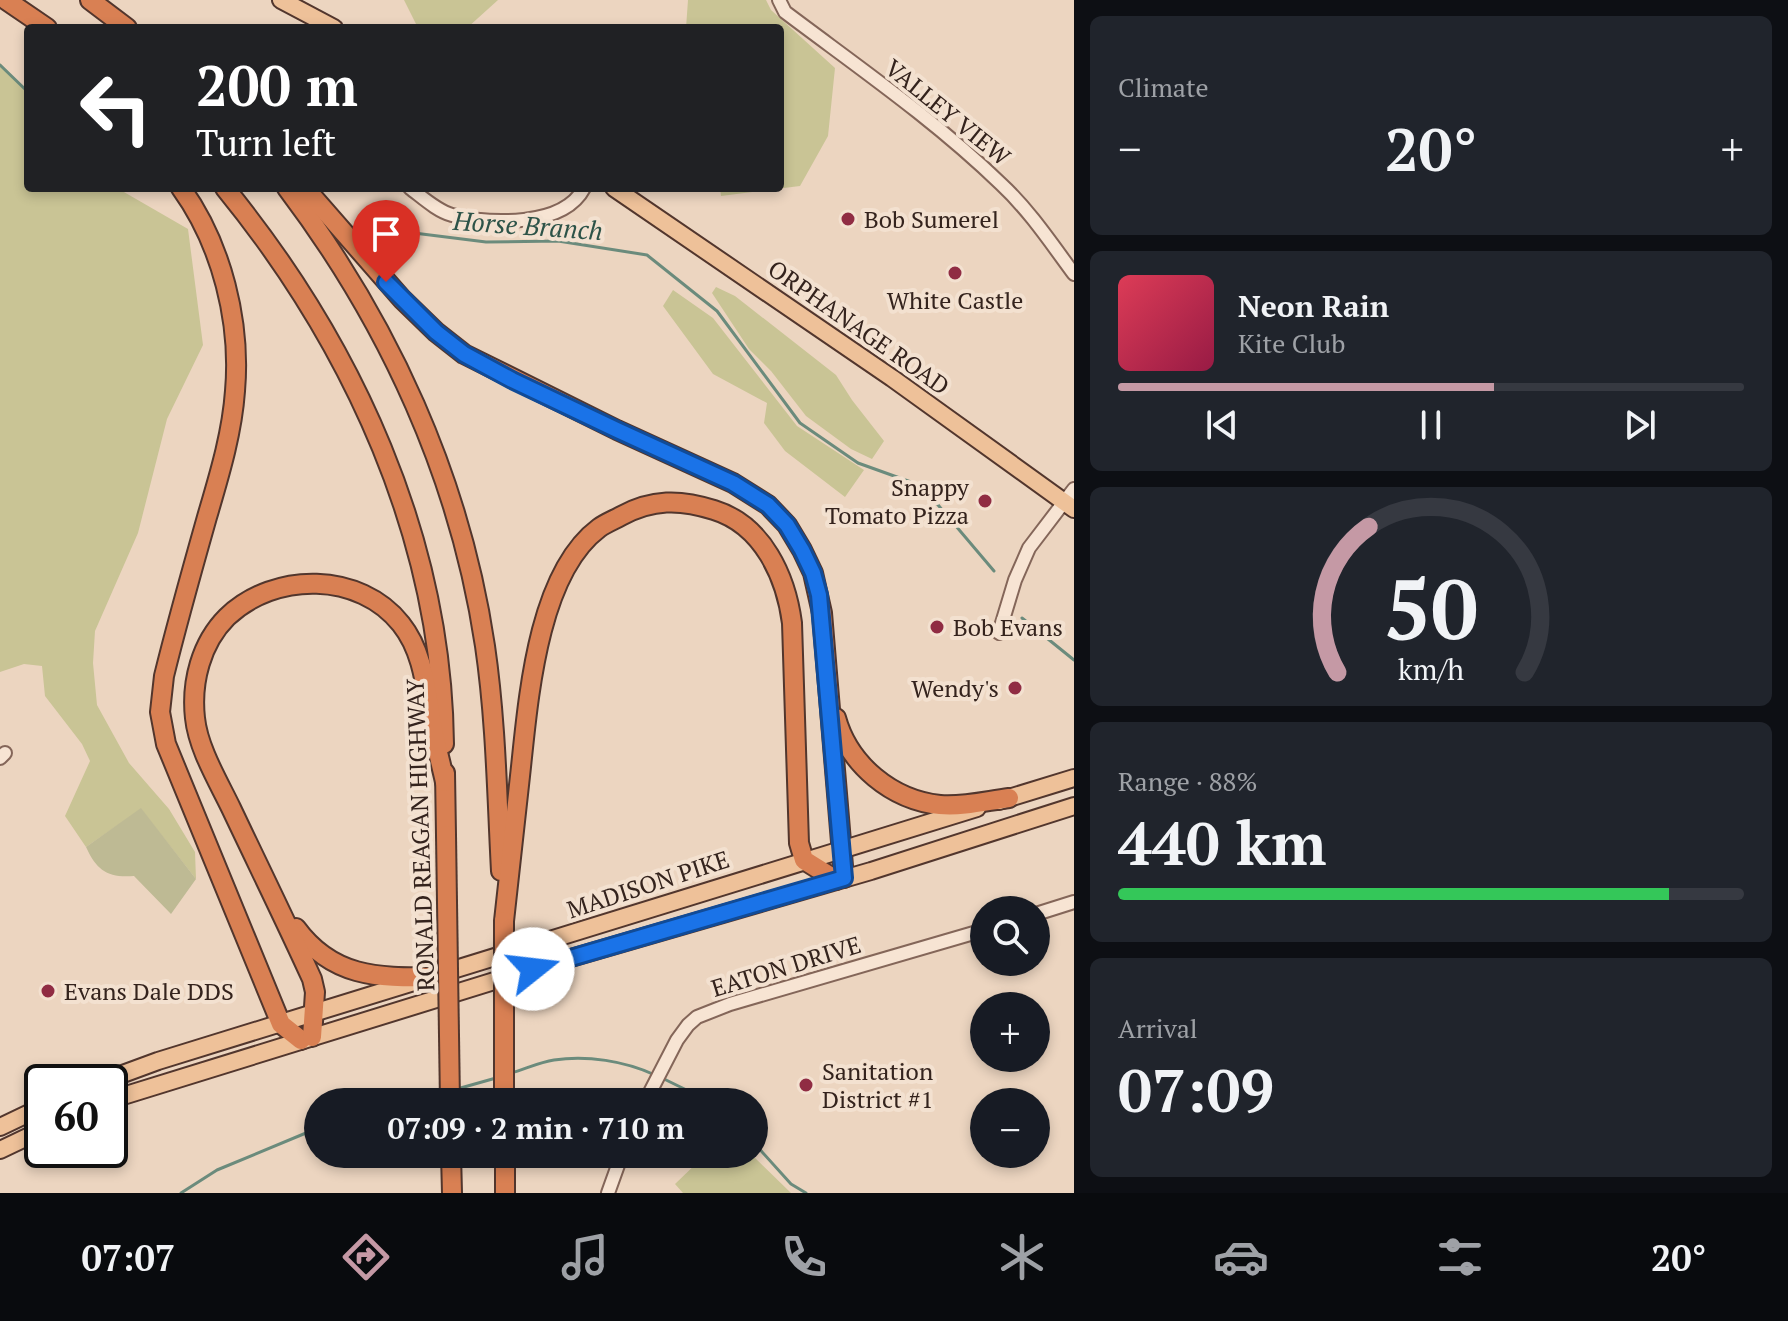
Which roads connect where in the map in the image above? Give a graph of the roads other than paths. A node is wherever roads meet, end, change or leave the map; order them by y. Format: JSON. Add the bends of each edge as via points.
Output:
{"nodes":[{"id":1,"x":5,"y":0,"type":"edge"},
{"id":2,"x":90,"y":0,"type":"edge"},
{"id":3,"x":281,"y":0,"type":"edge"},
{"id":4,"x":779,"y":0,"type":"edge"},
{"id":5,"x":29,"y":24,"type":"edge"},
{"id":6,"x":41,"y":24,"type":"edge"},
{"id":7,"x":122,"y":24,"type":"edge"},
{"id":8,"x":326,"y":24,"type":"edge"},
{"id":9,"x":183,"y":192,"type":"edge"},
{"id":10,"x":228,"y":192,"type":"edge"},
{"id":11,"x":290,"y":192,"type":"edge"},
{"id":12,"x":308,"y":192,"type":"edge"},
{"id":13,"x":416,"y":192,"type":"edge"},
{"id":14,"x":581,"y":192,"type":"edge"},
{"id":15,"x":620,"y":192,"type":"edge"},
{"id":16,"x":1074,"y":274,"type":"edge"},
{"id":17,"x":1071,"y":500,"type":"edge"},
{"id":18,"x":999,"y":633,"type":"dead end"},
{"id":19,"x":829,"y":696,"type":"junction"},
{"id":20,"x":1074,"y":778,"type":"edge"},
{"id":21,"x":445,"y":782,"type":"junction"},
{"id":22,"x":1009,"y":798,"type":"junction"},
{"id":23,"x":1074,"y":806,"type":"edge"},
{"id":24,"x":842,"y":851,"type":"junction"},
{"id":25,"x":804,"y":860,"type":"junction"},
{"id":26,"x":840,"y":879,"type":"junction"},
{"id":27,"x":276,"y":902,"type":"junction"},
{"id":28,"x":1074,"y":902,"type":"edge"},
{"id":29,"x":1050,"y":910,"type":"edge"},
{"id":30,"x":504,"y":921,"type":"junction"},
{"id":31,"x":970,"y":934,"type":"edge"},
{"id":32,"x":433,"y":977,"type":"junction"},
{"id":33,"x":314,"y":1014,"type":"junction"},
{"id":34,"x":281,"y":1024,"type":"junction"},
{"id":35,"x":307,"y":1038,"type":"junction"},
{"id":36,"x":128,"y":1072,"type":"edge"},
{"id":37,"x":450,"y":1088,"type":"edge"},
{"id":38,"x":504,"y":1088,"type":"edge"},
{"id":39,"x":652,"y":1088,"type":"edge"},
{"id":40,"x":128,"y":1094,"type":"edge"},
{"id":41,"x":24,"y":1115,"type":"edge"},
{"id":42,"x":1,"y":1125,"type":"edge"},
{"id":43,"x":24,"y":1139,"type":"edge"},
{"id":44,"x":4,"y":1148,"type":"edge"},
{"id":45,"x":451,"y":1168,"type":"edge"},
{"id":46,"x":505,"y":1168,"type":"edge"},
{"id":47,"x":617,"y":1168,"type":"edge"},
{"id":48,"x":452,"y":1193,"type":"edge"},
{"id":49,"x":505,"y":1193,"type":"edge"},
{"id":50,"x":608,"y":1193,"type":"edge"}],
"edges":[{"from":1,"to":5,"type":"highway"},
{"from":1,"to":6,"type":"highway"},
{"from":2,"to":7,"type":"highway"},
{"from":3,"to":8,"type":"main road"},
{"from":4,"to":16,"type":"street","name":"VALLEY VIEW","via":[[785,12],[906,103],[1001,184]]},
{"from":9,"to":34,"type":"highway","via":[[204,226],[223,279],[236,346],[235,393],[225,453],[164,676],[160,712],[166,744]]},
{"from":10,"to":21,"type":"highway","name":"RONALD REAGAN HIGHWAY","via":[[293,278],[330,339],[383,449],[412,532],[430,610],[444,700]]},
{"from":11,"to":30,"type":"highway","via":[[373,317],[444,475],[485,647]]},
{"from":12,"to":19,"type":"highway","via":[[402,299],[464,354],[733,483],[768,505],[787,525],[813,573]]},
{"from":13,"to":14,"type":"street","via":[[451,215],[524,221],[566,207]]},
{"from":15,"to":17,"type":"main road","name":"ORPHANAGE ROAD"},
{"from":17,"to":18,"type":"street","via":[[1029,548]]},
{"from":19,"to":22,"type":"highway","via":[[855,758],[889,787],[938,805]]},
{"from":19,"to":24,"type":"highway"},
{"from":20,"to":22,"type":"main road","name":"MADISON PIKE"},
{"from":21,"to":27,"type":"highway","via":[[420,662],[402,625],[383,607],[352,588],[319,583],[269,592],[244,604],[202,654],[195,719]]},
{"from":21,"to":37,"type":"highway","name":"RONALD REAGAN HIGHWAY","bridge":true},
{"from":22,"to":24,"type":"main road","name":"MADISON PIKE"},
{"from":23,"to":26,"type":"main road","name":"MADISON PIKE"},
{"from":24,"to":25,"type":"main road","name":"MADISON PIKE"},
{"from":24,"to":26,"type":"highway"},
{"from":25,"to":26,"type":"highway"},
{"from":25,"to":30,"type":"highway","via":[[788,597],[773,561],[747,529],[724,513],[700,505],[641,505],[599,528],[581,547],[562,576],[544,622],[528,687]]},
{"from":25,"to":32,"type":"main road","name":"MADISON PIKE"},
{"from":26,"to":35,"type":"main road","name":"MADISON PIKE"},
{"from":27,"to":32,"type":"highway","via":[[307,943],[335,963],[386,978]]},
{"from":27,"to":33,"type":"highway","via":[[312,979]]},
{"from":28,"to":29,"type":"street"},
{"from":30,"to":38,"type":"highway","bridge":true},
{"from":31,"to":39,"type":"street","name":"EATON DRIVE","via":[[697,1017],[677,1040]]},
{"from":32,"to":33,"type":"main road","name":"MADISON PIKE"},
{"from":33,"to":34,"type":"main road","name":"MADISON PIKE"},
{"from":33,"to":35,"type":"highway"},
{"from":34,"to":35,"type":"highway"},
{"from":34,"to":36,"type":"main road","name":"MADISON PIKE"},
{"from":35,"to":40,"type":"main road","name":"MADISON PIKE"},
{"from":41,"to":42,"type":"main road"},
{"from":42,"to":44,"type":"street"},
{"from":43,"to":44,"type":"main road"},
{"from":45,"to":48,"type":"highway"},
{"from":46,"to":49,"type":"highway"},
{"from":47,"to":50,"type":"street"}]}
